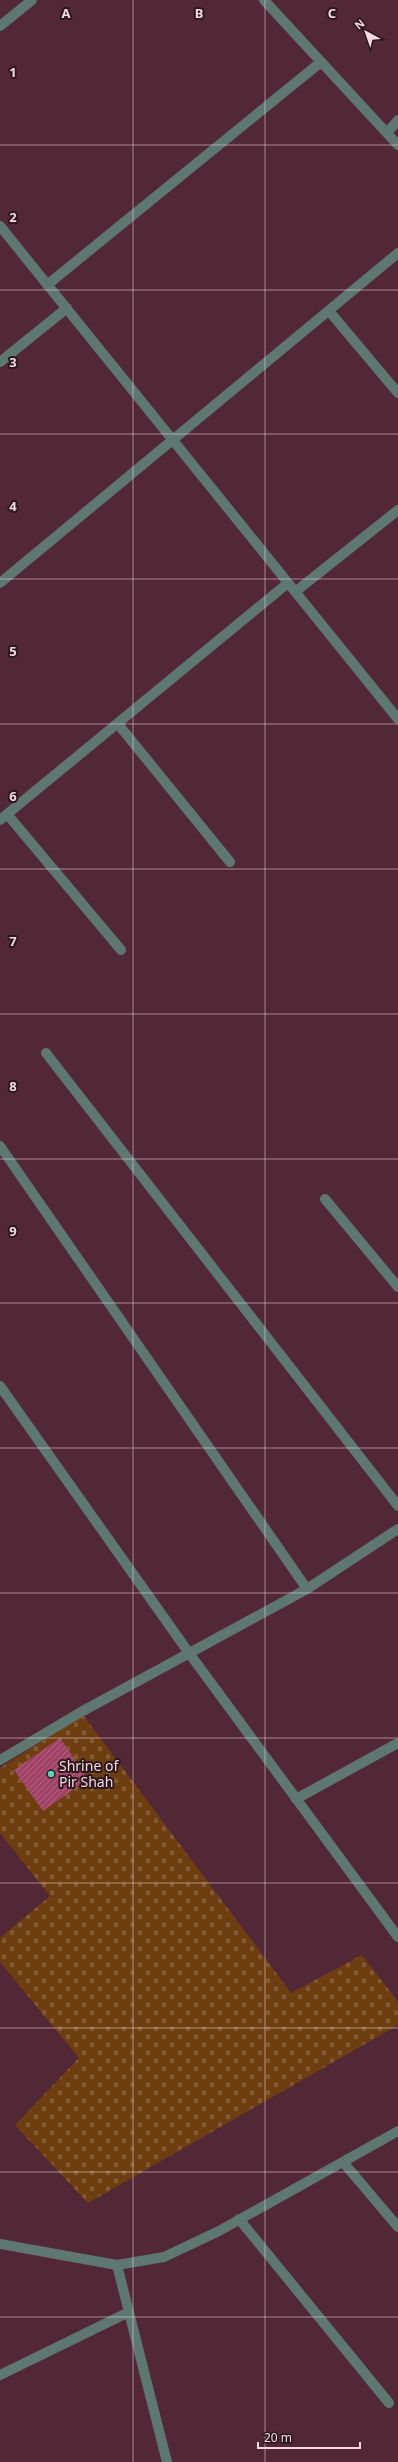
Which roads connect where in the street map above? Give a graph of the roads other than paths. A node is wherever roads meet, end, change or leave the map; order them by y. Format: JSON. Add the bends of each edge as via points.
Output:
{"nodes":[{"id":1,"x":32,"y":0,"type":"edge"},
{"id":2,"x":264,"y":0,"type":"edge"},
{"id":3,"x":0,"y":26,"type":"edge"},
{"id":4,"x":321,"y":62,"type":"junction"},
{"id":5,"x":398,"y":120,"type":"edge"},
{"id":6,"x":387,"y":133,"type":"junction"},
{"id":7,"x":398,"y":145,"type":"edge"},
{"id":8,"x":0,"y":226,"type":"edge"},
{"id":9,"x":398,"y":253,"type":"edge"},
{"id":10,"x":47,"y":285,"type":"junction"},
{"id":11,"x":67,"y":308,"type":"junction"},
{"id":12,"x":329,"y":311,"type":"junction"},
{"id":13,"x":0,"y":362,"type":"edge"},
{"id":14,"x":398,"y":392,"type":"edge"},
{"id":15,"x":172,"y":440,"type":"junction"},
{"id":16,"x":398,"y":510,"type":"edge"},
{"id":17,"x":0,"y":583,"type":"edge"},
{"id":18,"x":288,"y":583,"type":"junction"},
{"id":19,"x":295,"y":592,"type":"junction"},
{"id":20,"x":398,"y":719,"type":"edge"},
{"id":21,"x":118,"y":724,"type":"junction"},
{"id":22,"x":3,"y":817,"type":"edge"},
{"id":23,"x":230,"y":862,"type":"dead end"},
{"id":24,"x":121,"y":950,"type":"dead end"},
{"id":25,"x":46,"y":1053,"type":"dead end"},
{"id":26,"x":0,"y":1146,"type":"edge"},
{"id":27,"x":325,"y":1199,"type":"dead end"},
{"id":28,"x":398,"y":1287,"type":"edge"},
{"id":29,"x":0,"y":1386,"type":"edge"},
{"id":30,"x":398,"y":1506,"type":"edge"},
{"id":31,"x":398,"y":1529,"type":"edge"},
{"id":32,"x":307,"y":1589,"type":"junction"},
{"id":33,"x":189,"y":1653,"type":"junction"},
{"id":34,"x":398,"y":1743,"type":"edge"},
{"id":35,"x":0,"y":1760,"type":"edge"},
{"id":36,"x":296,"y":1799,"type":"junction"},
{"id":37,"x":398,"y":1937,"type":"edge"},
{"id":38,"x":398,"y":2131,"type":"edge"},
{"id":39,"x":343,"y":2162,"type":"junction"},
{"id":40,"x":239,"y":2220,"type":"junction"},
{"id":41,"x":398,"y":2227,"type":"edge"},
{"id":42,"x":0,"y":2244,"type":"edge"},
{"id":43,"x":117,"y":2265,"type":"junction"},
{"id":44,"x":129,"y":2312,"type":"junction"},
{"id":45,"x":0,"y":2375,"type":"edge"},
{"id":46,"x":390,"y":2403,"type":"dead end"},
{"id":47,"x":167,"y":2462,"type":"edge"}],
"edges":[{"from":1,"to":3,"type":"street"},
{"from":2,"to":4,"type":"street"},
{"from":4,"to":6,"type":"street"},
{"from":4,"to":10,"type":"street"},
{"from":5,"to":6,"type":"street"},
{"from":6,"to":7,"type":"street"},
{"from":8,"to":10,"type":"street"},
{"from":9,"to":12,"type":"street"},
{"from":10,"to":11,"type":"street"},
{"from":11,"to":13,"type":"street"},
{"from":11,"to":15,"type":"street"},
{"from":12,"to":14,"type":"street"},
{"from":12,"to":15,"type":"street"},
{"from":15,"to":17,"type":"street"},
{"from":15,"to":18,"type":"street"},
{"from":16,"to":19,"type":"street"},
{"from":18,"to":19,"type":"street"},
{"from":18,"to":21,"type":"street"},
{"from":19,"to":20,"type":"street"},
{"from":21,"to":22,"type":"street"},
{"from":21,"to":23,"type":"street"},
{"from":22,"to":24,"type":"street"},
{"from":25,"to":30,"type":"street"},
{"from":26,"to":32,"type":"street"},
{"from":27,"to":28,"type":"street"},
{"from":29,"to":33,"type":"street"},
{"from":31,"to":32,"type":"street"},
{"from":32,"to":33,"type":"street"},
{"from":33,"to":35,"type":"street"},
{"from":33,"to":36,"type":"street"},
{"from":34,"to":36,"type":"street"},
{"from":36,"to":37,"type":"street"},
{"from":38,"to":39,"type":"street"},
{"from":39,"to":40,"type":"street"},
{"from":39,"to":41,"type":"street"},
{"from":40,"to":43,"type":"street","via":[[164,2256]]},
{"from":40,"to":46,"type":"street"},
{"from":42,"to":43,"type":"street"},
{"from":43,"to":44,"type":"street"},
{"from":44,"to":45,"type":"street"},
{"from":44,"to":47,"type":"street"}]}
